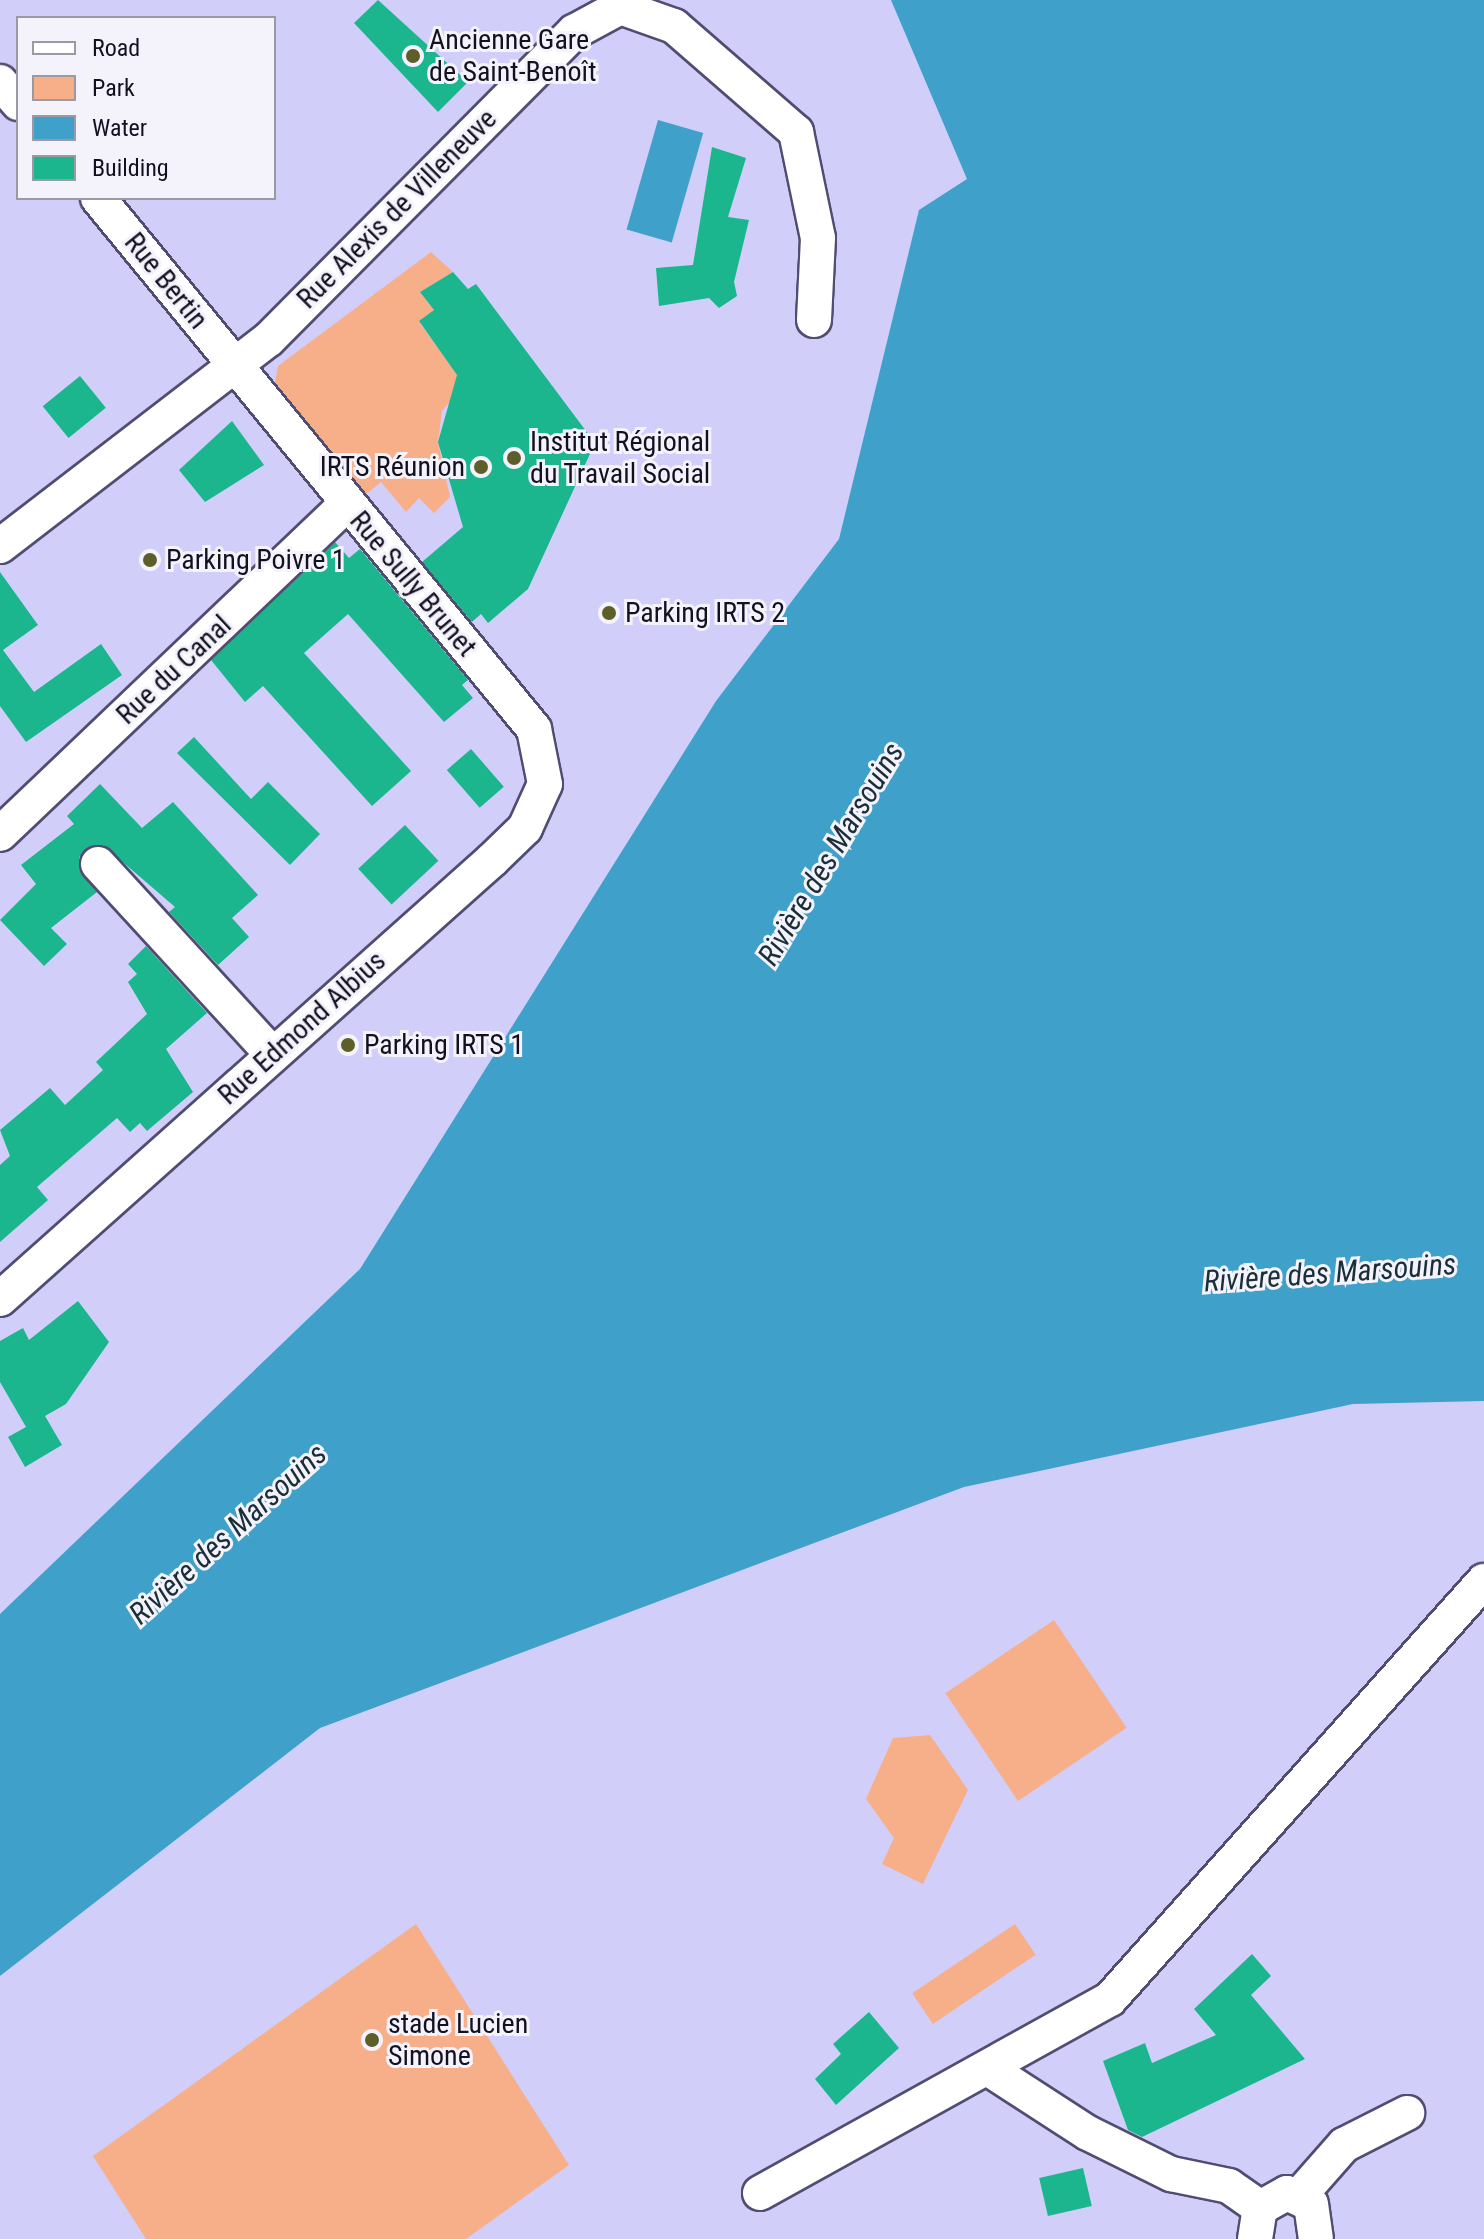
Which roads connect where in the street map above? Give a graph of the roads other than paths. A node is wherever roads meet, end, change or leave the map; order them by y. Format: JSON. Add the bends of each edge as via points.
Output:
{"nodes":[{"id":1,"x":0,"y":82,"type":"edge"},
{"id":2,"x":16,"y":101,"type":"edge"},
{"id":3,"x":100,"y":200,"type":"edge"},
{"id":4,"x":814,"y":320,"type":"dead end"},
{"id":5,"x":234,"y":363,"type":"junction"},
{"id":6,"x":346,"y":504,"type":"junction"},
{"id":7,"x":0,"y":546,"type":"edge"},
{"id":8,"x":534,"y":729,"type":"joint"},
{"id":9,"x":0,"y":834,"type":"edge"},
{"id":10,"x":98,"y":864,"type":"dead end"},
{"id":11,"x":272,"y":1054,"type":"junction"},
{"id":12,"x":0,"y":1299,"type":"edge"},
{"id":13,"x":1484,"y":1581,"type":"edge"},
{"id":14,"x":992,"y":2071,"type":"junction"},
{"id":15,"x":1407,"y":2113,"type":"dead end"},
{"id":16,"x":760,"y":2193,"type":"dead end"},
{"id":17,"x":1300,"y":2195,"type":"junction"},
{"id":18,"x":1258,"y":2224,"type":"edge"},
{"id":19,"x":1316,"y":2239,"type":"edge"}],
"edges":[{"from":1,"to":2,"type":"street"},
{"from":3,"to":5,"type":"street","name":"Rue Bertin"},
{"from":4,"to":5,"type":"street","name":"Rue Alexis de Villeneuve","via":[[818,238],[796,132],[674,26],[620,7],[574,32],[269,339]]},
{"from":5,"to":6,"type":"street","name":"Rue Sully Brunet"},
{"from":5,"to":7,"type":"street","name":"Rue Alexis de Villeneuve"},
{"from":6,"to":8,"type":"street","name":"Rue Sully Brunet"},
{"from":6,"to":9,"type":"street","name":"Rue du Canal"},
{"from":8,"to":11,"type":"street","name":"Rue Edmond Albius","via":[[545,784],[525,828]]},
{"from":10,"to":11,"type":"street"},
{"from":11,"to":12,"type":"street","name":"Rue Edmond Albius"},
{"from":13,"to":14,"type":"street","via":[[1110,1999]]},
{"from":14,"to":16,"type":"street"},
{"from":14,"to":18,"type":"street","via":[[1088,2133],[1171,2174],[1229,2186]]},
{"from":15,"to":17,"type":"street","via":[[1344,2145]]},
{"from":17,"to":18,"type":"street","via":[[1273,2196]]},
{"from":17,"to":19,"type":"street","via":[[1318,2217]]}]}
